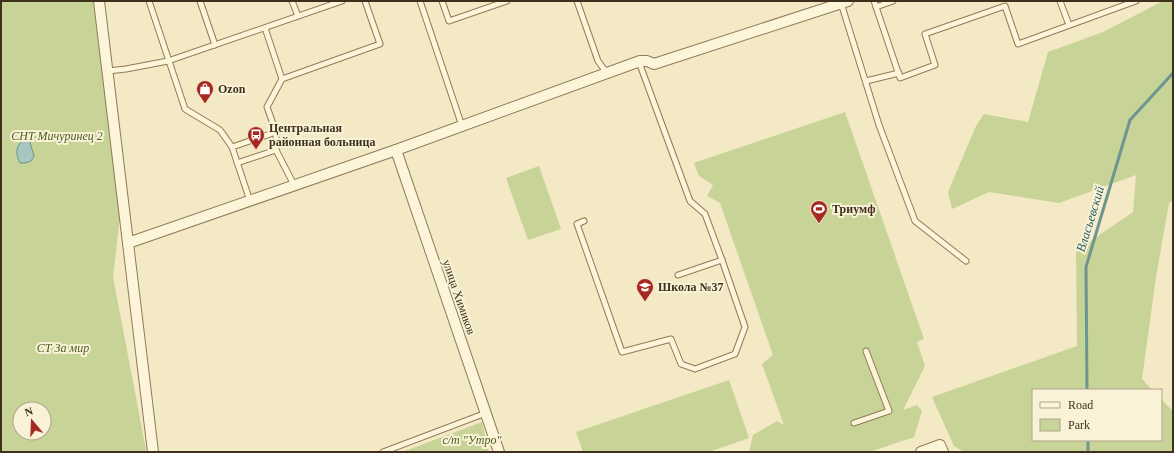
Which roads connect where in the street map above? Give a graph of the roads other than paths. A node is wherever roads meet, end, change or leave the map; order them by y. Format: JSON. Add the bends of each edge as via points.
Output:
{"nodes":[{"id":1,"x":99,"y":1,"type":"edge"},
{"id":2,"x":149,"y":1,"type":"edge"},
{"id":3,"x":200,"y":1,"type":"edge"},
{"id":4,"x":292,"y":1,"type":"edge"},
{"id":5,"x":342,"y":1,"type":"edge"},
{"id":6,"x":365,"y":1,"type":"edge"},
{"id":7,"x":420,"y":1,"type":"edge"},
{"id":8,"x":442,"y":1,"type":"edge"},
{"id":9,"x":507,"y":1,"type":"edge"},
{"id":10,"x":577,"y":1,"type":"edge"},
{"id":11,"x":874,"y":1,"type":"edge"},
{"id":12,"x":893,"y":1,"type":"edge"},
{"id":13,"x":1060,"y":1,"type":"edge"},
{"id":14,"x":1136,"y":1,"type":"edge"},
{"id":15,"x":845,"y":2,"type":"edge"},
{"id":16,"x":496,"y":3,"type":"edge"},
{"id":17,"x":876,"y":7,"type":"junction"},
{"id":18,"x":298,"y":16,"type":"junction"},
{"id":19,"x":1068,"y":25,"type":"junction"},
{"id":20,"x":265,"y":28,"type":"junction"},
{"id":21,"x":214,"y":45,"type":"junction"},
{"id":22,"x":168,"y":61,"type":"junction"},
{"id":23,"x":639,"y":62,"type":"junction"},
{"id":24,"x":108,"y":71,"type":"junction"},
{"id":25,"x":608,"y":73,"type":"junction"},
{"id":26,"x":899,"y":73,"type":"junction"},
{"id":27,"x":282,"y":79,"type":"junction"},
{"id":28,"x":866,"y":81,"type":"junction"},
{"id":29,"x":462,"y":126,"type":"junction"},
{"id":30,"x":276,"y":132,"type":"junction"},
{"id":31,"x":232,"y":147,"type":"junction"},
{"id":32,"x":276,"y":150,"type":"junction"},
{"id":33,"x":396,"y":150,"type":"junction"},
{"id":34,"x":237,"y":163,"type":"junction"},
{"id":35,"x":294,"y":185,"type":"junction"},
{"id":36,"x":250,"y":201,"type":"junction"},
{"id":37,"x":584,"y":221,"type":"dead end"},
{"id":38,"x":128,"y":243,"type":"junction"},
{"id":39,"x":722,"y":260,"type":"junction"},
{"id":40,"x":966,"y":261,"type":"dead end"},
{"id":41,"x":678,"y":275,"type":"dead end"},
{"id":42,"x":866,"y":351,"type":"dead end"},
{"id":43,"x":486,"y":414,"type":"junction"},
{"id":44,"x":854,"y":423,"type":"dead end"},
{"id":45,"x":941,"y":449,"type":"edge"},
{"id":46,"x":153,"y":452,"type":"edge"},
{"id":47,"x":383,"y":452,"type":"edge"},
{"id":48,"x":499,"y":452,"type":"edge"},
{"id":49,"x":921,"y":452,"type":"edge"}],
"edges":[{"from":1,"to":24,"type":"street"},
{"from":2,"to":22,"type":"lane"},
{"from":3,"to":21,"type":"lane"},
{"from":4,"to":18,"type":"lane"},
{"from":5,"to":18,"type":"lane"},
{"from":6,"to":27,"type":"lane","via":[[380,44]]},
{"from":7,"to":29,"type":"lane"},
{"from":8,"to":16,"type":"lane","via":[[449,21]]},
{"from":9,"to":16,"type":"lane"},
{"from":10,"to":25,"type":"lane","via":[[598,60]]},
{"from":11,"to":17,"type":"lane"},
{"from":12,"to":17,"type":"lane"},
{"from":13,"to":19,"type":"lane"},
{"from":14,"to":19,"type":"lane"},
{"from":15,"to":23,"type":"street","via":[[654,64],[647,61]]},
{"from":15,"to":28,"type":"lane"},
{"from":17,"to":26,"type":"lane"},
{"from":18,"to":20,"type":"lane"},
{"from":19,"to":26,"type":"lane","via":[[1018,44],[1005,6],[925,34],[935,65],[900,78]]},
{"from":20,"to":21,"type":"lane"},
{"from":20,"to":27,"type":"lane"},
{"from":21,"to":22,"type":"lane"},
{"from":22,"to":24,"type":"lane"},
{"from":22,"to":31,"type":"lane","via":[[185,109],[220,130]]},
{"from":23,"to":25,"type":"street"},
{"from":23,"to":39,"type":"lane","via":[[690,201],[705,214]]},
{"from":24,"to":38,"type":"street"},
{"from":25,"to":29,"type":"street"},
{"from":26,"to":28,"type":"lane"},
{"from":27,"to":30,"type":"lane","via":[[267,107]]},
{"from":28,"to":40,"type":"lane","via":[[879,125],[915,221]]},
{"from":29,"to":33,"type":"street"},
{"from":30,"to":31,"type":"lane"},
{"from":30,"to":32,"type":"lane"},
{"from":31,"to":34,"type":"lane"},
{"from":32,"to":34,"type":"lane"},
{"from":32,"to":35,"type":"lane"},
{"from":33,"to":35,"type":"street"},
{"from":33,"to":43,"type":"street","name":"улица Химиков"},
{"from":34,"to":36,"type":"lane"},
{"from":35,"to":36,"type":"street"},
{"from":36,"to":38,"type":"street"},
{"from":37,"to":39,"type":"lane","via":[[577,224],[622,352],[671,339],[681,364],[695,369],[735,354],[746,327]]},
{"from":38,"to":46,"type":"street"},
{"from":39,"to":41,"type":"lane"},
{"from":42,"to":44,"type":"lane","via":[[889,411]]},
{"from":43,"to":47,"type":"lane"},
{"from":43,"to":48,"type":"street","name":"улица Химиков"},
{"from":45,"to":49,"type":"street"}]}
